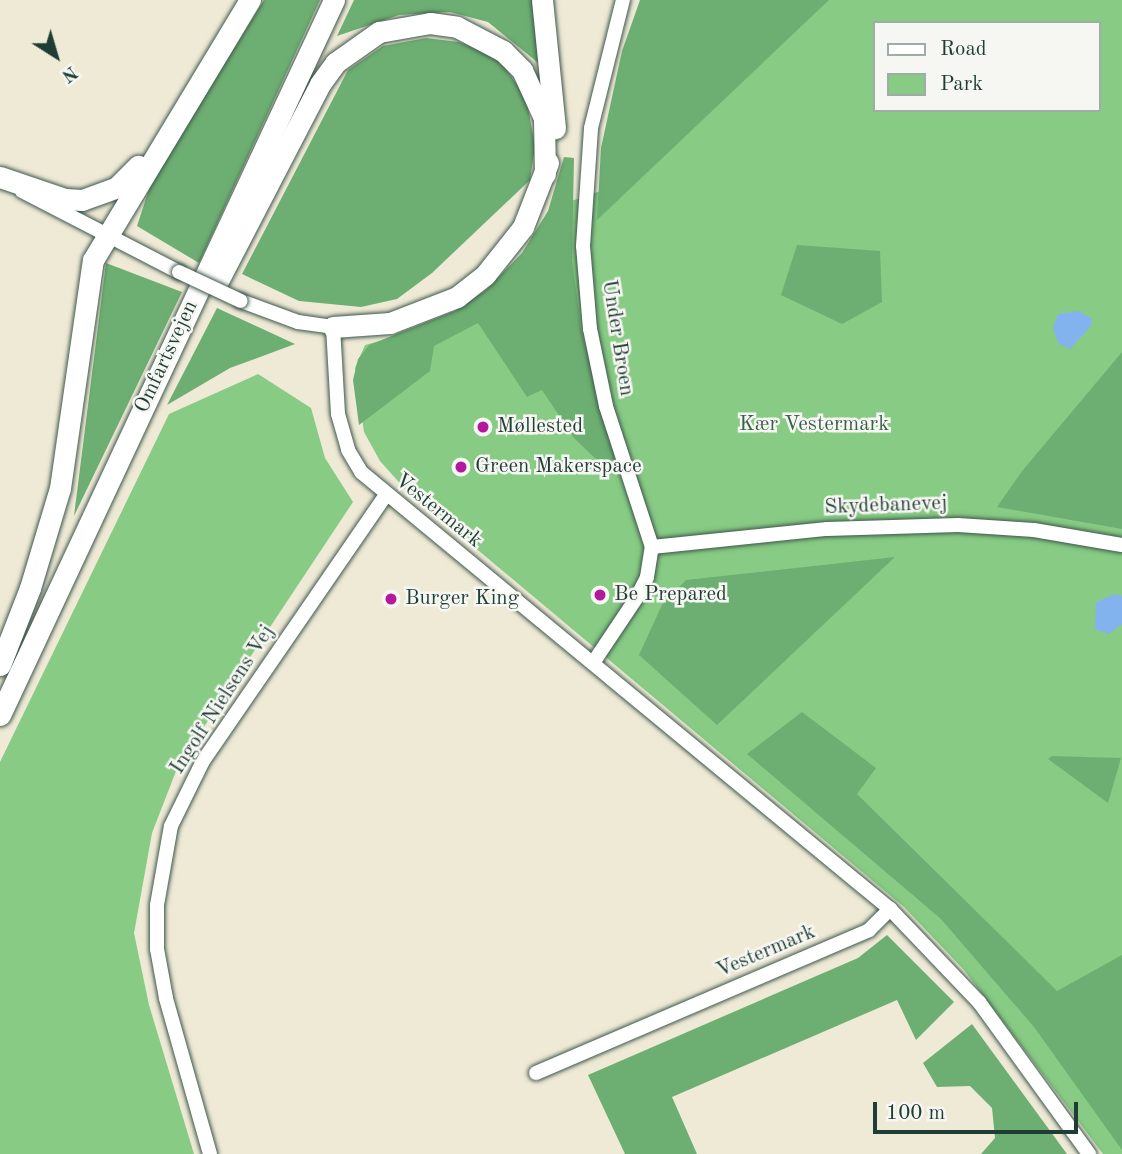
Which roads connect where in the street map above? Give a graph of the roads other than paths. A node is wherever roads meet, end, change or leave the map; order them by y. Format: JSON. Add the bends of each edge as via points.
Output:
{"nodes":[{"id":1,"x":250,"y":0,"type":"edge"},
{"id":2,"x":334,"y":0,"type":"edge"},
{"id":3,"x":542,"y":0,"type":"edge"},
{"id":4,"x":623,"y":0,"type":"edge"},
{"id":5,"x":183,"y":105,"type":"junction"},
{"id":6,"x":545,"y":174,"type":"junction"},
{"id":7,"x":0,"y":177,"type":"edge"},
{"id":8,"x":106,"y":236,"type":"junction"},
{"id":9,"x":333,"y":327,"type":"junction"},
{"id":10,"x":140,"y":416,"type":"junction"},
{"id":11,"x":385,"y":496,"type":"junction"},
{"id":12,"x":1122,"y":545,"type":"edge"},
{"id":13,"x":652,"y":547,"type":"junction"},
{"id":14,"x":593,"y":663,"type":"junction"},
{"id":15,"x":0,"y":665,"type":"edge"},
{"id":16,"x":0,"y":715,"type":"edge"},
{"id":17,"x":890,"y":909,"type":"junction"},
{"id":18,"x":536,"y":1073,"type":"dead end"},
{"id":19,"x":210,"y":1154,"type":"edge"},
{"id":20,"x":1089,"y":1154,"type":"edge"}],
"edges":[{"from":1,"to":5,"type":"highway"},
{"from":2,"to":10,"type":"highway","name":"Omfartsvejen"},
{"from":3,"to":6,"type":"highway","via":[[555,127]]},
{"from":4,"to":13,"type":"street","name":"Under Broen","via":[[590,128],[583,246],[590,329],[606,406]]},
{"from":5,"to":7,"type":"highway","via":[[132,173],[96,198],[65,200]]},
{"from":5,"to":8,"type":"highway"},
{"from":6,"to":9,"type":"highway","via":[[536,202],[506,252],[457,297],[390,323]]},
{"from":6,"to":10,"type":"highway","via":[[544,118],[535,93],[503,51],[457,27],[430,23],[379,32],[355,45],[320,84],[200,316]]},
{"from":7,"to":8,"type":"street"},
{"from":8,"to":9,"type":"street","bridge":true,"via":[[241,301],[298,322]]},
{"from":8,"to":15,"type":"highway","via":[[93,260],[60,488]]},
{"from":9,"to":11,"type":"street","name":"Vestermark","via":[[338,414],[348,450]]},
{"from":10,"to":16,"type":"highway","name":"Omfartsvejen"},
{"from":11,"to":14,"type":"street","name":"Vestermark"},
{"from":11,"to":19,"type":"street","name":"Ingolf Nielsens Vej","via":[[203,761],[171,826],[157,905],[157,949],[166,998]]},
{"from":12,"to":13,"type":"street","name":"Skydebanevej","via":[[1034,530],[958,525],[827,529]]},
{"from":13,"to":14,"type":"street","name":"Under Broen","via":[[647,577],[637,597]]},
{"from":14,"to":17,"type":"street","name":"Vestermark"},
{"from":17,"to":18,"type":"street","name":"Vestermark","via":[[869,930]]},
{"from":17,"to":20,"type":"street","name":"Vestermark","via":[[979,1002]]}]}
